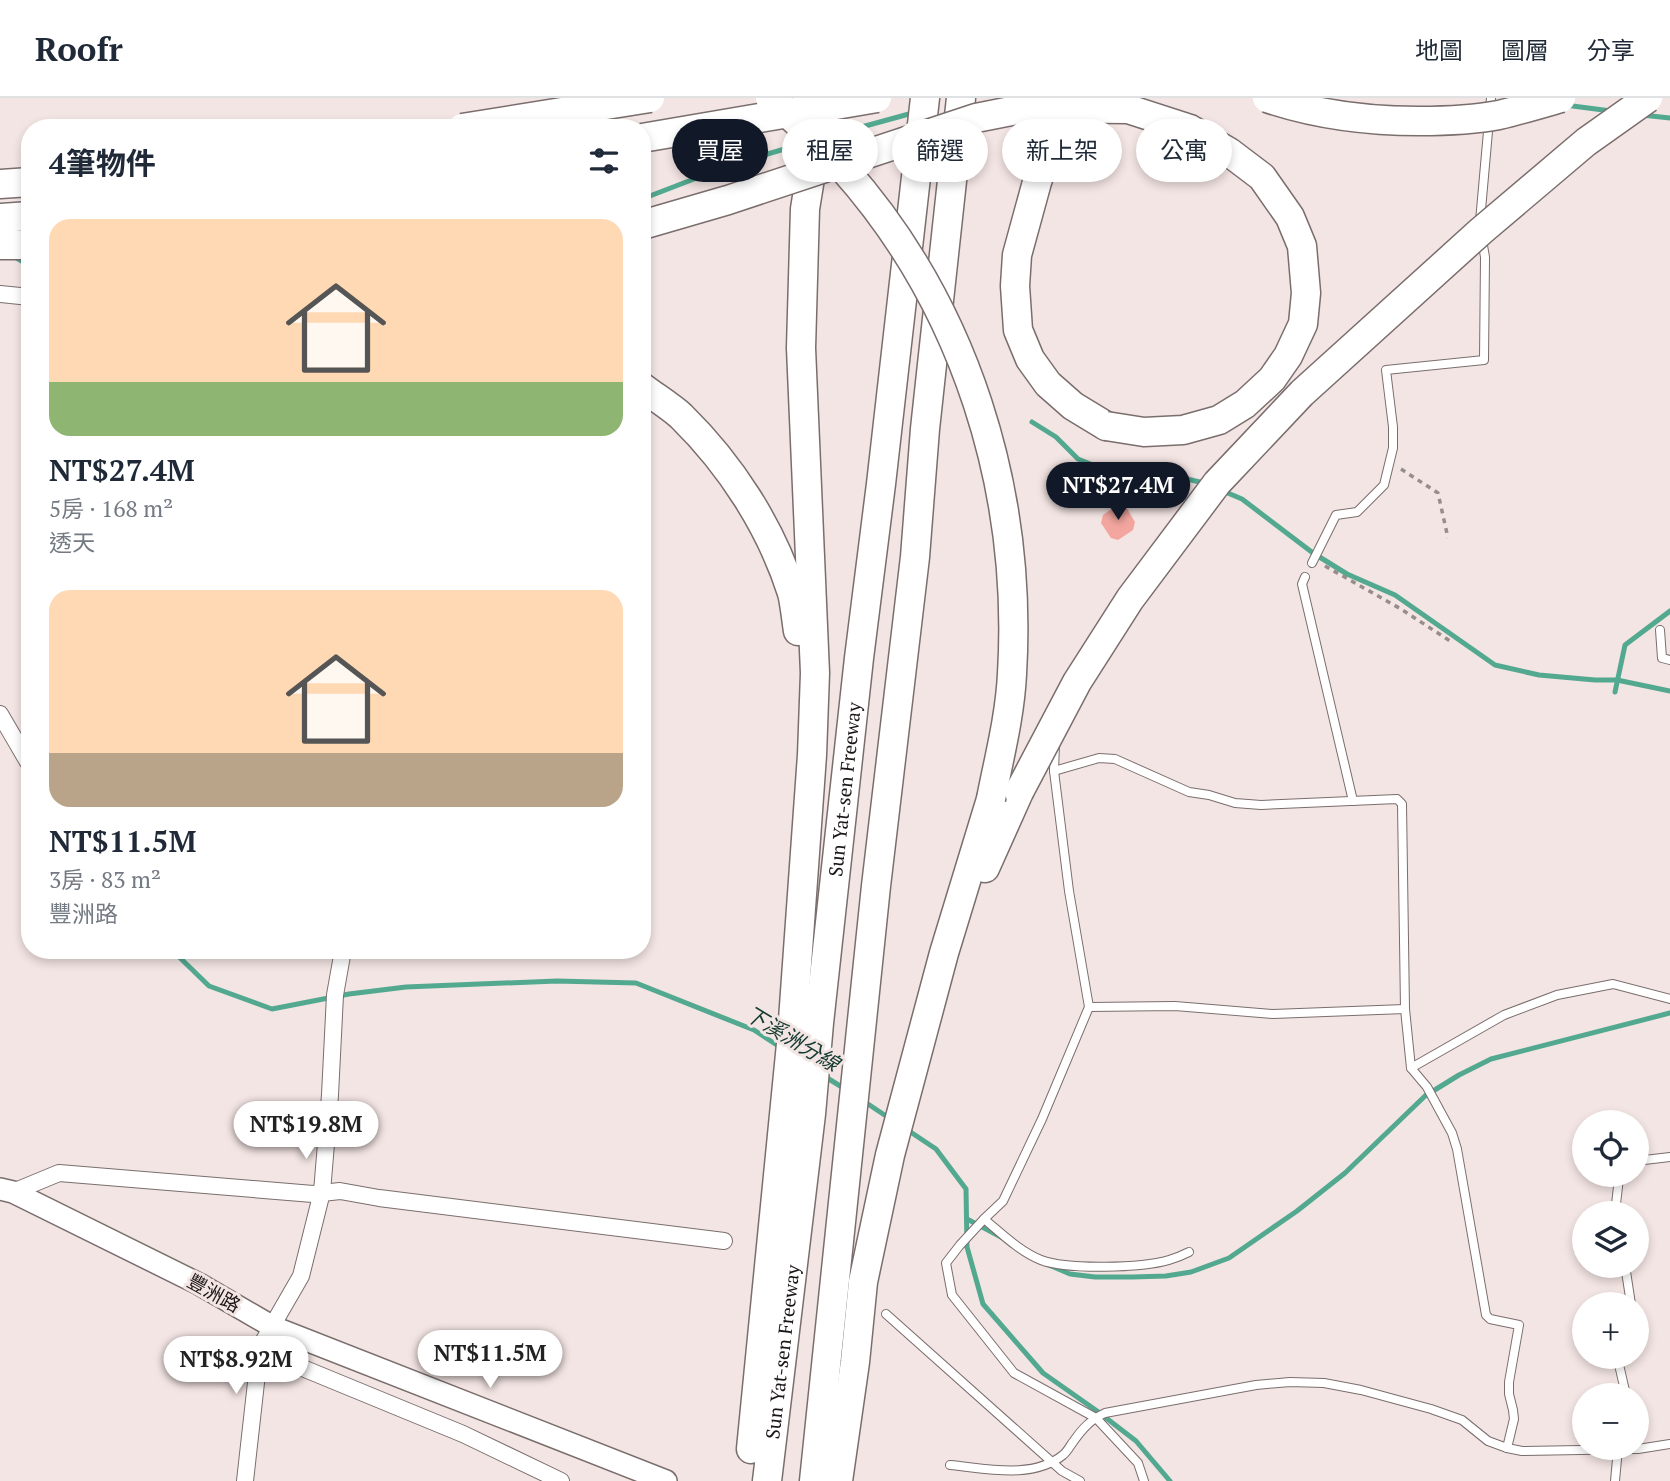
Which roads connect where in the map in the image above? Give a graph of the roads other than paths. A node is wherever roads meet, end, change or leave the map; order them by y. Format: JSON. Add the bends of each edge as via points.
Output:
{"nodes":[{"id":1,"x":553,"y":98,"type":"edge"},
{"id":2,"x":650,"y":98,"type":"edge"},
{"id":3,"x":770,"y":98,"type":"edge"},
{"id":4,"x":822,"y":98,"type":"edge"},
{"id":5,"x":877,"y":98,"type":"edge"},
{"id":6,"x":925,"y":98,"type":"edge"},
{"id":7,"x":961,"y":98,"type":"edge"},
{"id":8,"x":1267,"y":98,"type":"edge"},
{"id":9,"x":1491,"y":98,"type":"edge"},
{"id":10,"x":1561,"y":98,"type":"edge"},
{"id":11,"x":1648,"y":98,"type":"edge"},
{"id":12,"x":1062,"y":108,"type":"edge"},
{"id":13,"x":1062,"y":108,"type":"edge"},
{"id":14,"x":1062,"y":108,"type":"edge"},
{"id":15,"x":518,"y":119,"type":"edge"},
{"id":16,"x":545,"y":119,"type":"edge"},
{"id":17,"x":651,"y":136,"type":"edge"},
{"id":18,"x":21,"y":183,"type":"edge"},
{"id":19,"x":0,"y":184,"type":"edge"},
{"id":20,"x":21,"y":217,"type":"edge"},
{"id":21,"x":0,"y":218,"type":"edge"},
{"id":22,"x":651,"y":222,"type":"edge"},
{"id":23,"x":1480,"y":223,"type":"junction"},
{"id":24,"x":0,"y":245,"type":"edge"},
{"id":25,"x":21,"y":245,"type":"edge"},
{"id":26,"x":0,"y":294,"type":"edge"},
{"id":27,"x":21,"y":296,"type":"edge"},
{"id":28,"x":651,"y":394,"type":"edge"},
{"id":29,"x":1313,"y":561,"type":"road end"},
{"id":30,"x":1305,"y":577,"type":"dead end"},
{"id":31,"x":1660,"y":630,"type":"dead end"},
{"id":32,"x":1670,"y":660,"type":"edge"},
{"id":33,"x":0,"y":714,"type":"edge"},
{"id":34,"x":21,"y":750,"type":"edge"},
{"id":35,"x":812,"y":755,"type":"junction"},
{"id":36,"x":1054,"y":771,"type":"junction"},
{"id":37,"x":1353,"y":801,"type":"junction"},
{"id":38,"x":969,"y":893,"type":"junction"},
{"id":39,"x":341,"y":959,"type":"edge"},
{"id":40,"x":1669,"y":999,"type":"edge"},
{"id":41,"x":1089,"y":1007,"type":"junction"},
{"id":42,"x":1405,"y":1009,"type":"junction"},
{"id":43,"x":1670,"y":1009,"type":"edge"},
{"id":44,"x":1413,"y":1072,"type":"junction"},
{"id":45,"x":798,"y":1110,"type":"junction"},
{"id":46,"x":1670,"y":1157,"type":"edge"},
{"id":47,"x":1649,"y":1159,"type":"edge"},
{"id":48,"x":7,"y":1190,"type":"edge"},
{"id":49,"x":322,"y":1192,"type":"junction"},
{"id":50,"x":984,"y":1219,"type":"junction"},
{"id":51,"x":724,"y":1241,"type":"dead end"},
{"id":52,"x":1189,"y":1252,"type":"dead end"},
{"id":53,"x":886,"y":1314,"type":"dead end"},
{"id":54,"x":273,"y":1327,"type":"junction"},
{"id":55,"x":1096,"y":1418,"type":"junction"},
{"id":56,"x":1649,"y":1444,"type":"edge"},
{"id":57,"x":1670,"y":1444,"type":"edge"},
{"id":58,"x":1507,"y":1448,"type":"junction"},
{"id":59,"x":1572,"y":1450,"type":"edge"},
{"id":60,"x":1617,"y":1460,"type":"edge"},
{"id":61,"x":1051,"y":1461,"type":"junction"},
{"id":62,"x":950,"y":1465,"type":"dead end"},
{"id":63,"x":245,"y":1481,"type":"edge"},
{"id":64,"x":561,"y":1481,"type":"edge"},
{"id":65,"x":666,"y":1481,"type":"edge"},
{"id":66,"x":748,"y":1481,"type":"edge"},
{"id":67,"x":767,"y":1481,"type":"edge"},
{"id":68,"x":814,"y":1481,"type":"edge"},
{"id":69,"x":838,"y":1481,"type":"edge"},
{"id":70,"x":1080,"y":1481,"type":"edge"},
{"id":71,"x":1144,"y":1481,"type":"edge"},
{"id":72,"x":1615,"y":1481,"type":"edge"}],
"edges":[{"from":1,"to":16,"type":"street"},
{"from":2,"to":15,"type":"highway","bridge":true},
{"from":3,"to":38,"type":"highway","bridge":true,"via":[[844,169],[892,232],[954,341],[990,440],[1009,542],[1013,676]]},
{"from":4,"to":35,"type":"highway","via":[[805,209],[801,348],[815,673]]},
{"from":5,"to":17,"type":"highway","bridge":true},
{"from":6,"to":45,"type":"highway","name":"Sun Yat-sen Freeway","via":[[819,1023]]},
{"from":7,"to":68,"type":"highway"},
{"from":8,"to":10,"type":"highway","bridge":true,"via":[[1331,115],[1385,121],[1464,120]]},
{"from":9,"to":23,"type":"lane"},
{"from":11,"to":38,"type":"highway","bridge":true,"via":[[1586,142],[1480,230],[1301,393],[1217,483],[1130,599],[1083,672]]},
{"from":12,"to":13,"type":"highway","bridge":true,"via":[[1017,255],[1018,330],[1030,359],[1048,384],[1073,406],[1107,426],[1144,432],[1183,430],[1219,420],[1272,379],[1303,324],[1302,246],[1290,217],[1262,177],[1190,129],[1128,109]]},
{"from":14,"to":22,"type":"highway","bridge":true,"via":[[1026,108],[976,118]]},
{"from":18,"to":19,"type":"highway"},
{"from":20,"to":21,"type":"highway"},
{"from":23,"to":29,"type":"lane","via":[[1485,257],[1484,360],[1386,370],[1393,448],[1384,485],[1357,512],[1336,515]]},
{"from":23,"to":36,"type":"lane","bridge":true,"via":[[1266,422],[1163,544],[1055,720]]},
{"from":24,"to":25,"type":"highway"},
{"from":26,"to":27,"type":"street"},
{"from":28,"to":35,"type":"highway","via":[[680,415],[709,447],[744,491],[772,545],[793,595]]},
{"from":30,"to":37,"type":"lane","via":[[1301,584]]},
{"from":31,"to":32,"type":"lane","via":[[1662,658]]},
{"from":33,"to":34,"type":"street"},
{"from":35,"to":45,"type":"highway","via":[[792,1034]]},
{"from":36,"to":37,"type":"lane","via":[[1106,758],[1189,792],[1235,803]]},
{"from":36,"to":41,"type":"lane"},
{"from":37,"to":42,"type":"lane","via":[[1397,799],[1402,804]]},
{"from":38,"to":69,"type":"highway","via":[[916,1054],[890,1155],[863,1282]]},
{"from":39,"to":49,"type":"street"},
{"from":40,"to":43,"type":"lane"},
{"from":40,"to":44,"type":"lane","via":[[1613,984],[1557,995],[1504,1015]]},
{"from":41,"to":42,"type":"lane","via":[[1175,1006],[1273,1014]]},
{"from":41,"to":50,"type":"lane","via":[[1003,1201]]},
{"from":42,"to":44,"type":"lane"},
{"from":44,"to":58,"type":"lane","via":[[1427,1087],[1457,1149],[1486,1315],[1519,1325],[1508,1382],[1514,1419]]},
{"from":45,"to":66,"type":"highway"},
{"from":45,"to":67,"type":"highway","name":"Sun Yat-sen Freeway"},
{"from":46,"to":47,"type":"lane"},
{"from":48,"to":49,"type":"street","via":[[60,1172]]},
{"from":48,"to":54,"type":"street","name":"豐洲路","via":[[199,1284]]},
{"from":49,"to":51,"type":"street"},
{"from":49,"to":54,"type":"street","via":[[301,1276]]},
{"from":50,"to":52,"type":"lane","via":[[1018,1247],[1058,1265],[1150,1264]]},
{"from":50,"to":55,"type":"lane","via":[[946,1263],[952,1295],[1014,1373]]},
{"from":53,"to":61,"type":"lane"},
{"from":54,"to":63,"type":"street","via":[[260,1347]]},
{"from":54,"to":64,"type":"street","via":[[288,1362],[463,1434]]},
{"from":54,"to":65,"type":"street","name":"豐洲路"},
{"from":55,"to":58,"type":"lane","via":[[1256,1385],[1315,1383],[1431,1409],[1462,1420],[1488,1441]]},
{"from":55,"to":61,"type":"lane"},
{"from":55,"to":71,"type":"lane","via":[[1138,1463]]},
{"from":56,"to":57,"type":"lane"},
{"from":58,"to":59,"type":"lane"},
{"from":60,"to":72,"type":"lane"},
{"from":61,"to":62,"type":"lane","via":[[1018,1471]]},
{"from":61,"to":70,"type":"lane"}]}
